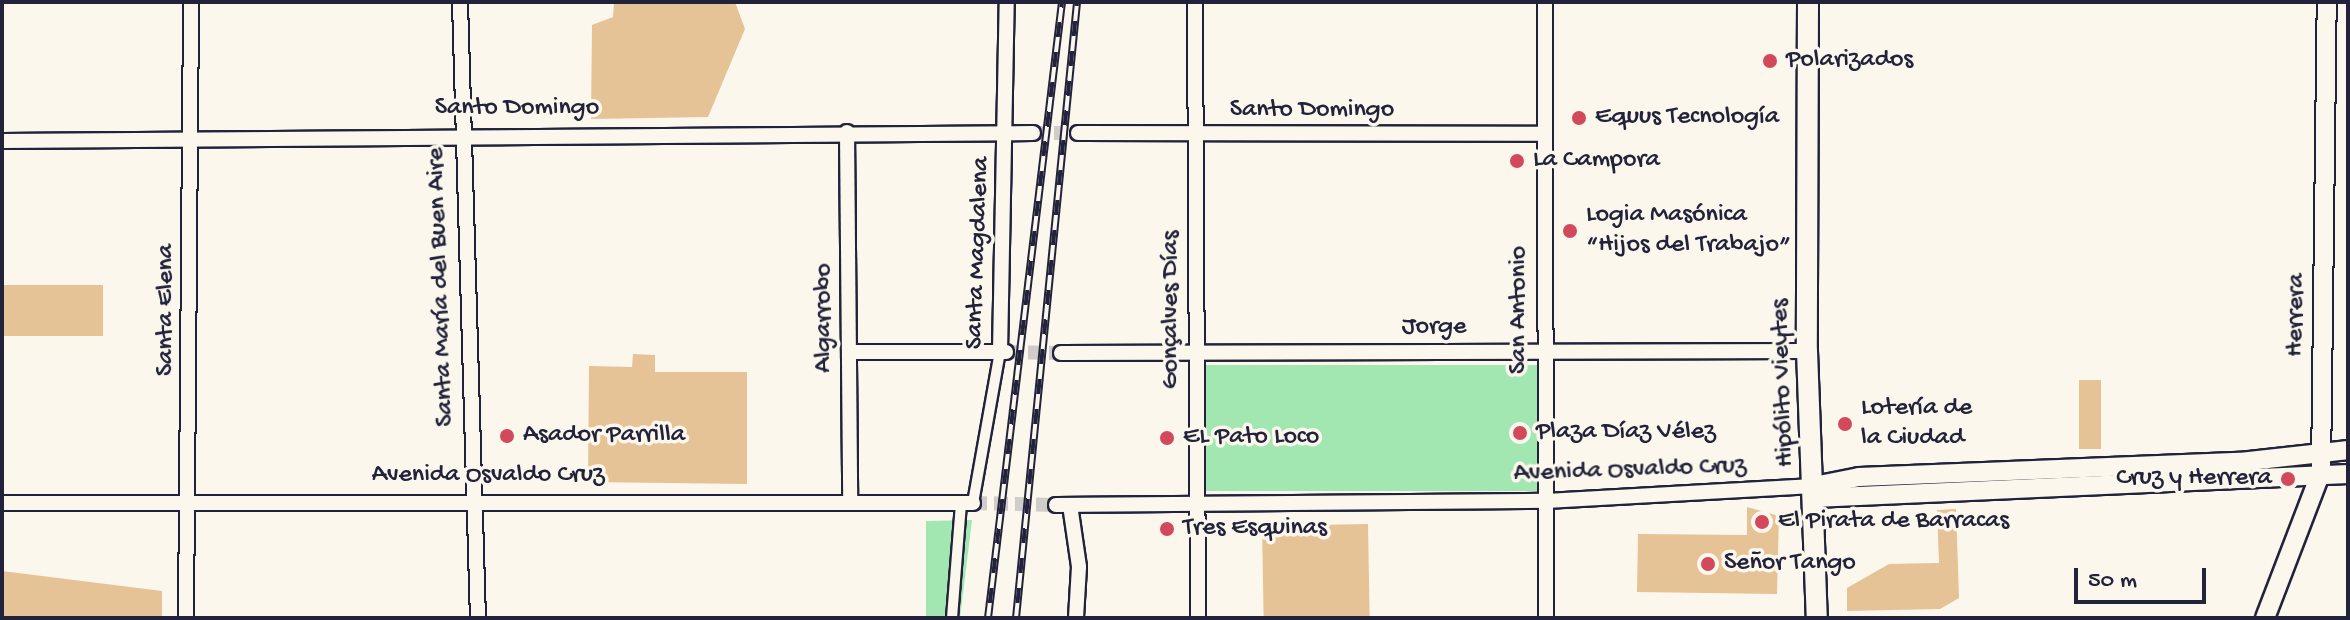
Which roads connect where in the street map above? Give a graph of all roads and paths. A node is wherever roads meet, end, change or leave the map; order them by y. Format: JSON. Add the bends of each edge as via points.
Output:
{"nodes":[{"id":1,"x":191,"y":2,"type":"edge"},
{"id":2,"x":460,"y":2,"type":"edge"},
{"id":3,"x":1007,"y":2,"type":"edge"},
{"id":4,"x":1195,"y":2,"type":"edge"},
{"id":5,"x":1545,"y":2,"type":"edge"},
{"id":6,"x":1808,"y":2,"type":"edge"},
{"id":7,"x":2327,"y":2,"type":"edge"},
{"id":8,"x":847,"y":132,"type":"junction"},
{"id":9,"x":1008,"y":132,"type":"junction"},
{"id":10,"x":461,"y":133,"type":"junction"},
{"id":11,"x":1033,"y":133,"type":"tunnel mouth"},
{"id":12,"x":1078,"y":133,"type":"tunnel mouth"},
{"id":13,"x":1545,"y":134,"type":"junction"},
{"id":14,"x":1195,"y":135,"type":"junction"},
{"id":15,"x":191,"y":136,"type":"junction"},
{"id":16,"x":2,"y":141,"type":"edge"},
{"id":17,"x":1807,"y":351,"type":"junction"},
{"id":18,"x":849,"y":352,"type":"junction"},
{"id":19,"x":1003,"y":352,"type":"junction"},
{"id":20,"x":1197,"y":352,"type":"junction"},
{"id":21,"x":1543,"y":352,"type":"junction"},
{"id":22,"x":1061,"y":353,"type":"tunnel mouth"},
{"id":23,"x":2348,"y":450,"type":"edge"},
{"id":24,"x":2321,"y":463,"type":"junction"},
{"id":25,"x":2348,"y":474,"type":"edge"},
{"id":26,"x":1814,"y":492,"type":"junction"},
{"id":27,"x":474,"y":501,"type":"junction"},
{"id":28,"x":1546,"y":501,"type":"junction"},
{"id":29,"x":2,"y":503,"type":"edge"},
{"id":30,"x":191,"y":503,"type":"junction"},
{"id":31,"x":850,"y":503,"type":"junction"},
{"id":32,"x":967,"y":504,"type":"junction"},
{"id":33,"x":1197,"y":505,"type":"junction"},
{"id":34,"x":186,"y":618,"type":"edge"},
{"id":35,"x":478,"y":618,"type":"edge"},
{"id":36,"x":952,"y":618,"type":"edge"},
{"id":37,"x":1076,"y":618,"type":"edge"},
{"id":38,"x":1198,"y":618,"type":"edge"},
{"id":39,"x":1546,"y":618,"type":"edge"},
{"id":40,"x":1817,"y":618,"type":"edge"},
{"id":41,"x":2265,"y":618,"type":"edge"}],
"edges":[{"from":1,"to":15,"type":"street","name":"Santa Elena"},
{"from":2,"to":10,"type":"street","name":"Santa María del Buen Aire"},
{"from":3,"to":9,"type":"street","name":"Santa Magdalena"},
{"from":4,"to":14,"type":"street","name":"Gonçalves Días"},
{"from":5,"to":13,"type":"street","name":"San Antonio"},
{"from":6,"to":17,"type":"main road","name":"Hipólito Vieytes"},
{"from":7,"to":24,"type":"street","name":"Herrera"},
{"from":8,"to":9,"type":"street","name":"Santo Domingo"},
{"from":8,"to":10,"type":"street","name":"Santo Domingo"},
{"from":8,"to":18,"type":"street","name":"Algarrobo"},
{"from":9,"to":11,"type":"street","name":"Santo Domingo"},
{"from":9,"to":19,"type":"street","name":"Santa Magdalena"},
{"from":10,"to":15,"type":"street","name":"Santo Domingo"},
{"from":10,"to":27,"type":"street","name":"Santa María del Buen Aire"},
{"from":12,"to":14,"type":"street","name":"Santo Domingo"},
{"from":13,"to":14,"type":"street","name":"Santo Domingo"},
{"from":13,"to":21,"type":"street","name":"San Antonio"},
{"from":14,"to":20,"type":"street","name":"Gonçalves Días"},
{"from":15,"to":16,"type":"street","name":"Santo Domingo"},
{"from":15,"to":30,"type":"street","name":"Santa Elena"},
{"from":17,"to":21,"type":"street","name":"Jorge"},
{"from":17,"to":26,"type":"main road","name":"Hipólito Vieytes"},
{"from":18,"to":19,"type":"street"},
{"from":18,"to":31,"type":"street","name":"Algarrobo"},
{"from":19,"to":32,"type":"street","name":"Santa Magdalena"},
{"from":20,"to":21,"type":"street","name":"Jorge"},
{"from":20,"to":22,"type":"street","name":"Jorge"},
{"from":20,"to":33,"type":"street","name":"Gonçalves Días"},
{"from":21,"to":28,"type":"street","name":"San Antonio"},
{"from":23,"to":24,"type":"street","name":"Avenida Osvaldo Cruz"},
{"from":24,"to":25,"type":"street","name":"Avenida Osvaldo Cruz"},
{"from":24,"to":26,"type":"street","name":"Avenida Osvaldo Cruz"},
{"from":24,"to":41,"type":"street","name":"Herrera"},
{"from":26,"to":28,"type":"street","name":"Avenida Osvaldo Cruz"},
{"from":26,"to":40,"type":"main road","name":"Hipólito Vieytes"},
{"from":27,"to":30,"type":"street","name":"Avenida Osvaldo Cruz"},
{"from":27,"to":31,"type":"street","name":"Avenida Osvaldo Cruz"},
{"from":27,"to":35,"type":"street","name":"Santa María del Buen Aire"},
{"from":28,"to":33,"type":"street","name":"Avenida Osvaldo Cruz"},
{"from":28,"to":39,"type":"street","name":"San Antonio"},
{"from":29,"to":30,"type":"street","name":"Avenida Osvaldo Cruz"},
{"from":30,"to":34,"type":"street","name":"Santa Elena"},
{"from":31,"to":32,"type":"street","name":"Avenida Osvaldo Cruz"},
{"from":32,"to":36,"type":"street","name":"Santa Magdalena"},
{"from":33,"to":37,"type":"street","name":"Avenida Osvaldo Cruz","via":[[1063,505],[1079,567]]},
{"from":33,"to":38,"type":"street","name":"Gonçalves Días"}]}
